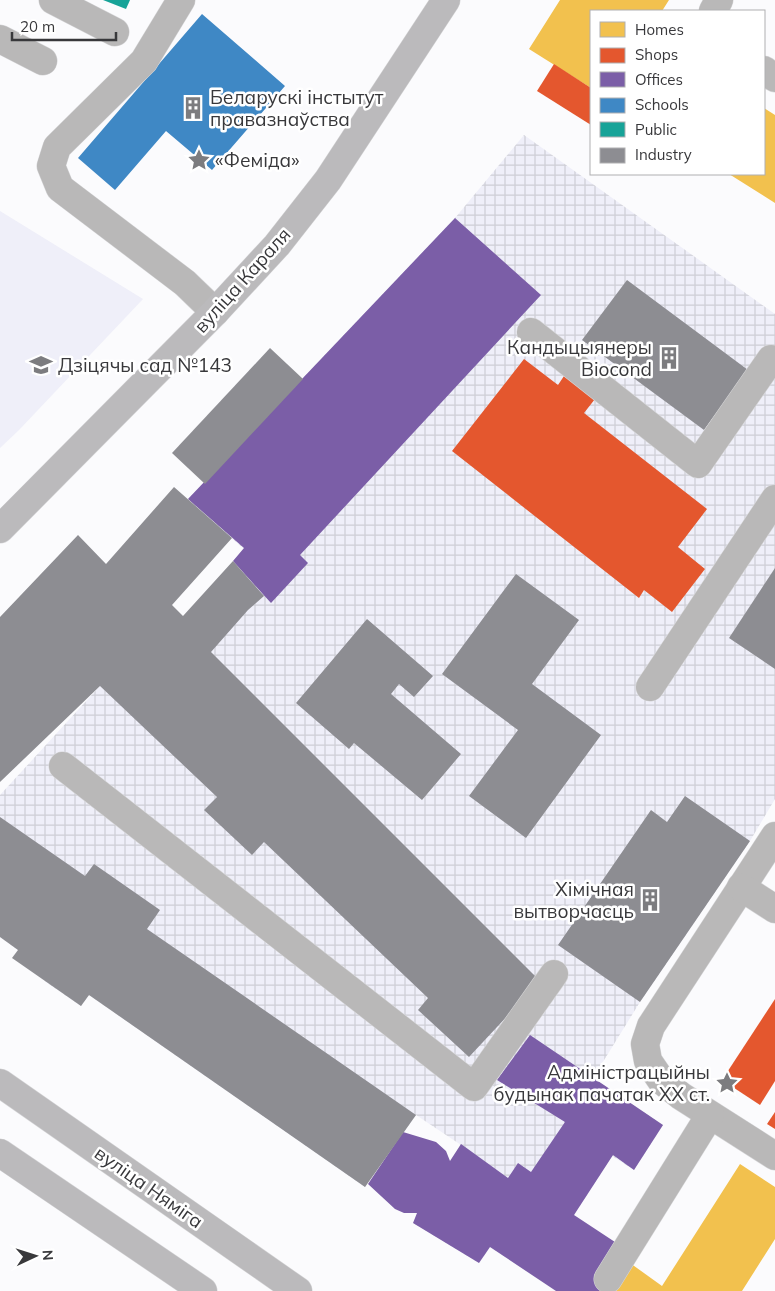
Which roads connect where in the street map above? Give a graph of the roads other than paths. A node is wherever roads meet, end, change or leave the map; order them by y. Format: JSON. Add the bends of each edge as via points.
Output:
{"nodes":[{"id":1,"x":53,"y":0,"type":"edge"},
{"id":2,"x":181,"y":0,"type":"edge"},
{"id":3,"x":446,"y":0,"type":"edge"},
{"id":4,"x":115,"y":32,"type":"dead end"},
{"id":5,"x":0,"y":39,"type":"edge"},
{"id":6,"x":43,"y":61,"type":"dead end"},
{"id":7,"x":215,"y":312,"type":"junction"},
{"id":8,"x":531,"y":332,"type":"dead end"},
{"id":9,"x":771,"y":359,"type":"dead end"},
{"id":10,"x":775,"y":499,"type":"edge"},
{"id":11,"x":0,"y":529,"type":"edge"},
{"id":12,"x":650,"y":687,"type":"dead end"},
{"id":13,"x":63,"y":766,"type":"dead end"},
{"id":14,"x":775,"y":836,"type":"edge"},
{"id":15,"x":741,"y":887,"type":"junction"},
{"id":16,"x":775,"y":909,"type":"edge"},
{"id":17,"x":554,"y":974,"type":"dead end"},
{"id":18,"x":0,"y":1083,"type":"edge"},
{"id":19,"x":710,"y":1115,"type":"junction"},
{"id":20,"x":0,"y":1153,"type":"edge"},
{"id":21,"x":775,"y":1156,"type":"edge"},
{"id":22,"x":608,"y":1279,"type":"dead end"},
{"id":23,"x":203,"y":1291,"type":"edge"},
{"id":24,"x":298,"y":1291,"type":"edge"}],
"edges":[{"from":1,"to":4,"type":"lane"},
{"from":2,"to":7,"type":"lane","via":[[144,62],[57,147],[51,166],[60,188],[185,284]]},
{"from":3,"to":7,"type":"main road","name":"вуліца Караля","via":[[328,180],[277,245]]},
{"from":5,"to":6,"type":"lane"},
{"from":7,"to":11,"type":"main road","name":"вуліца Караля"},
{"from":8,"to":9,"type":"lane","via":[[698,464]]},
{"from":10,"to":12,"type":"lane"},
{"from":13,"to":17,"type":"lane","via":[[474,1087]]},
{"from":14,"to":15,"type":"lane"},
{"from":15,"to":16,"type":"lane"},
{"from":15,"to":19,"type":"lane","via":[[651,1026],[645,1044],[648,1061],[661,1080]]},
{"from":18,"to":24,"type":"main road","name":"вуліца Няміга"},
{"from":19,"to":21,"type":"lane"},
{"from":19,"to":22,"type":"lane"},
{"from":20,"to":23,"type":"main road"}]}
